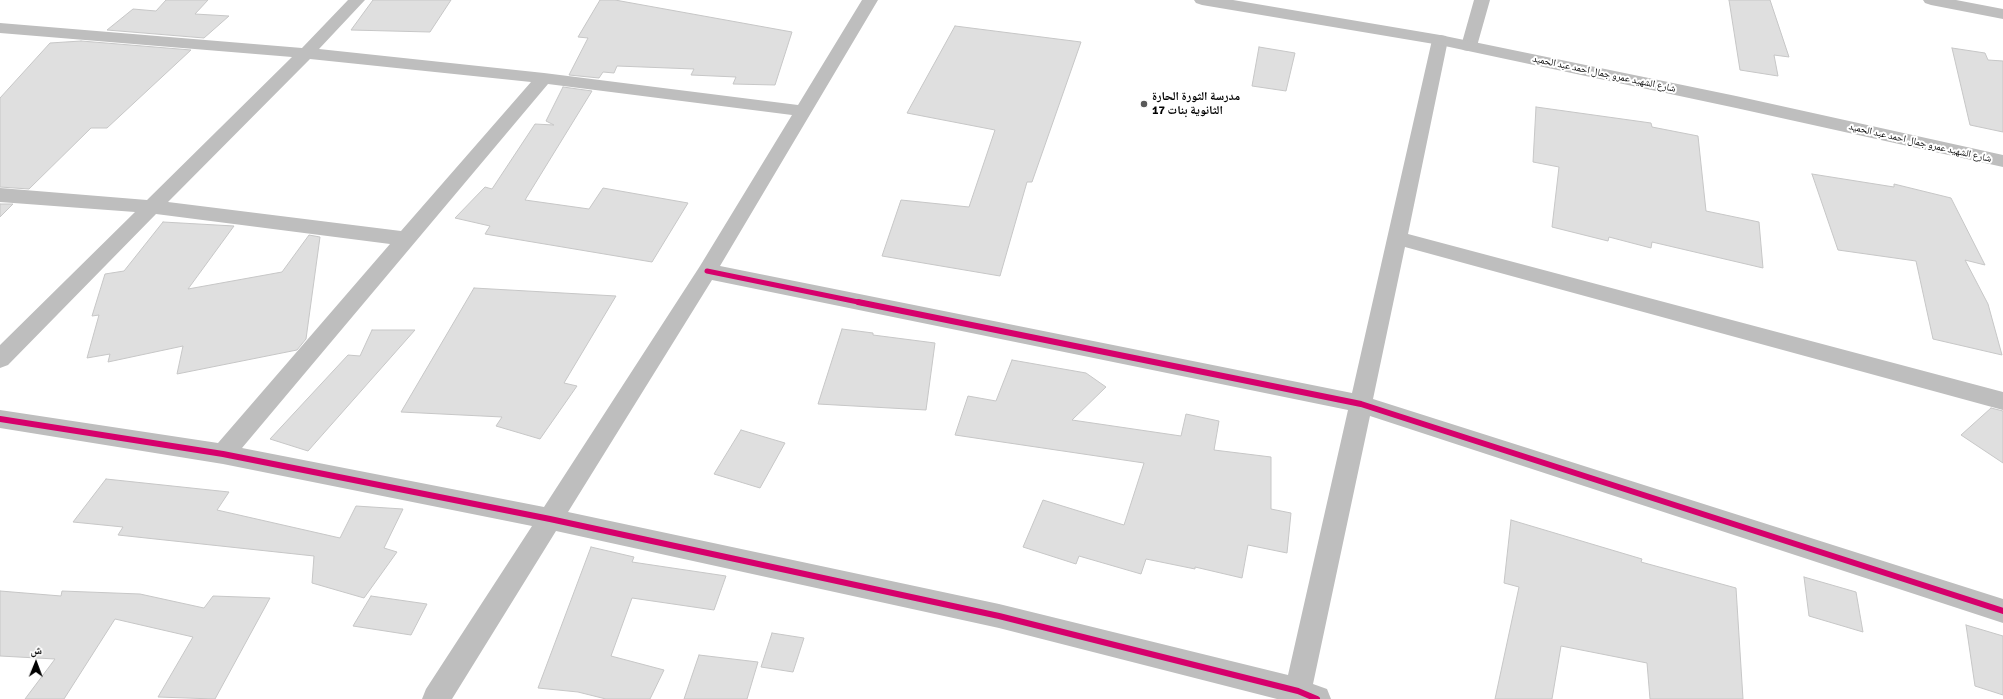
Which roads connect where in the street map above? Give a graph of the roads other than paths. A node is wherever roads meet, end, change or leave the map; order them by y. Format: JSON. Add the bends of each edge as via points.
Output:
{"nodes":[{"id":1,"x":356,"y":0,"type":"edge"},
{"id":2,"x":870,"y":0,"type":"edge"},
{"id":3,"x":1202,"y":0,"type":"edge"},
{"id":4,"x":1482,"y":0,"type":"edge"},
{"id":5,"x":1930,"y":0,"type":"edge"},
{"id":6,"x":2003,"y":14,"type":"edge"},
{"id":7,"x":0,"y":28,"type":"edge"},
{"id":8,"x":1440,"y":40,"type":"junction"},
{"id":9,"x":1470,"y":46,"type":"junction"},
{"id":10,"x":306,"y":53,"type":"junction"},
{"id":11,"x":544,"y":78,"type":"junction"},
{"id":12,"x":804,"y":111,"type":"junction"},
{"id":13,"x":2003,"y":161,"type":"edge"},
{"id":14,"x":0,"y":195,"type":"edge"},
{"id":15,"x":151,"y":207,"type":"junction"},
{"id":16,"x":1397,"y":238,"type":"junction"},
{"id":17,"x":405,"y":239,"type":"junction"},
{"id":18,"x":707,"y":271,"type":"junction"},
{"id":19,"x":0,"y":359,"type":"edge"},
{"id":20,"x":2003,"y":401,"type":"edge"},
{"id":21,"x":1361,"y":404,"type":"junction"},
{"id":22,"x":0,"y":419,"type":"edge"},
{"id":23,"x":223,"y":454,"type":"junction"},
{"id":24,"x":550,"y":519,"type":"junction"},
{"id":25,"x":2003,"y":611,"type":"edge"},
{"id":26,"x":1307,"y":695,"type":"edge"},
{"id":27,"x":436,"y":699,"type":"edge"}],
"edges":[{"from":1,"to":10,"type":"street"},
{"from":2,"to":12,"type":"street"},
{"from":3,"to":8,"type":"street","name":"شارع الشهيد عمرو جمال احمد عبد الحميد"},
{"from":4,"to":9,"type":"street"},
{"from":5,"to":6,"type":"street"},
{"from":7,"to":10,"type":"street"},
{"from":8,"to":9,"type":"street","name":"شارع الشهيد عمرو جمال احمد عبد الحميد"},
{"from":8,"to":16,"type":"street"},
{"from":9,"to":13,"type":"street","name":"شارع الشهيد عمرو جمال احمد عبد الحميد"},
{"from":10,"to":11,"type":"street"},
{"from":10,"to":15,"type":"street"},
{"from":11,"to":12,"type":"street"},
{"from":11,"to":17,"type":"street"},
{"from":12,"to":18,"type":"street"},
{"from":14,"to":15,"type":"street"},
{"from":15,"to":17,"type":"street"},
{"from":15,"to":19,"type":"street"},
{"from":16,"to":20,"type":"street"},
{"from":16,"to":21,"type":"street"},
{"from":17,"to":23,"type":"street"},
{"from":18,"to":21,"type":"street"},
{"from":18,"to":24,"type":"street"},
{"from":21,"to":25,"type":"street"},
{"from":21,"to":26,"type":"street"},
{"from":22,"to":23,"type":"street"},
{"from":23,"to":24,"type":"street"},
{"from":24,"to":26,"type":"street","via":[[998,616]]},
{"from":24,"to":27,"type":"street"}]}
